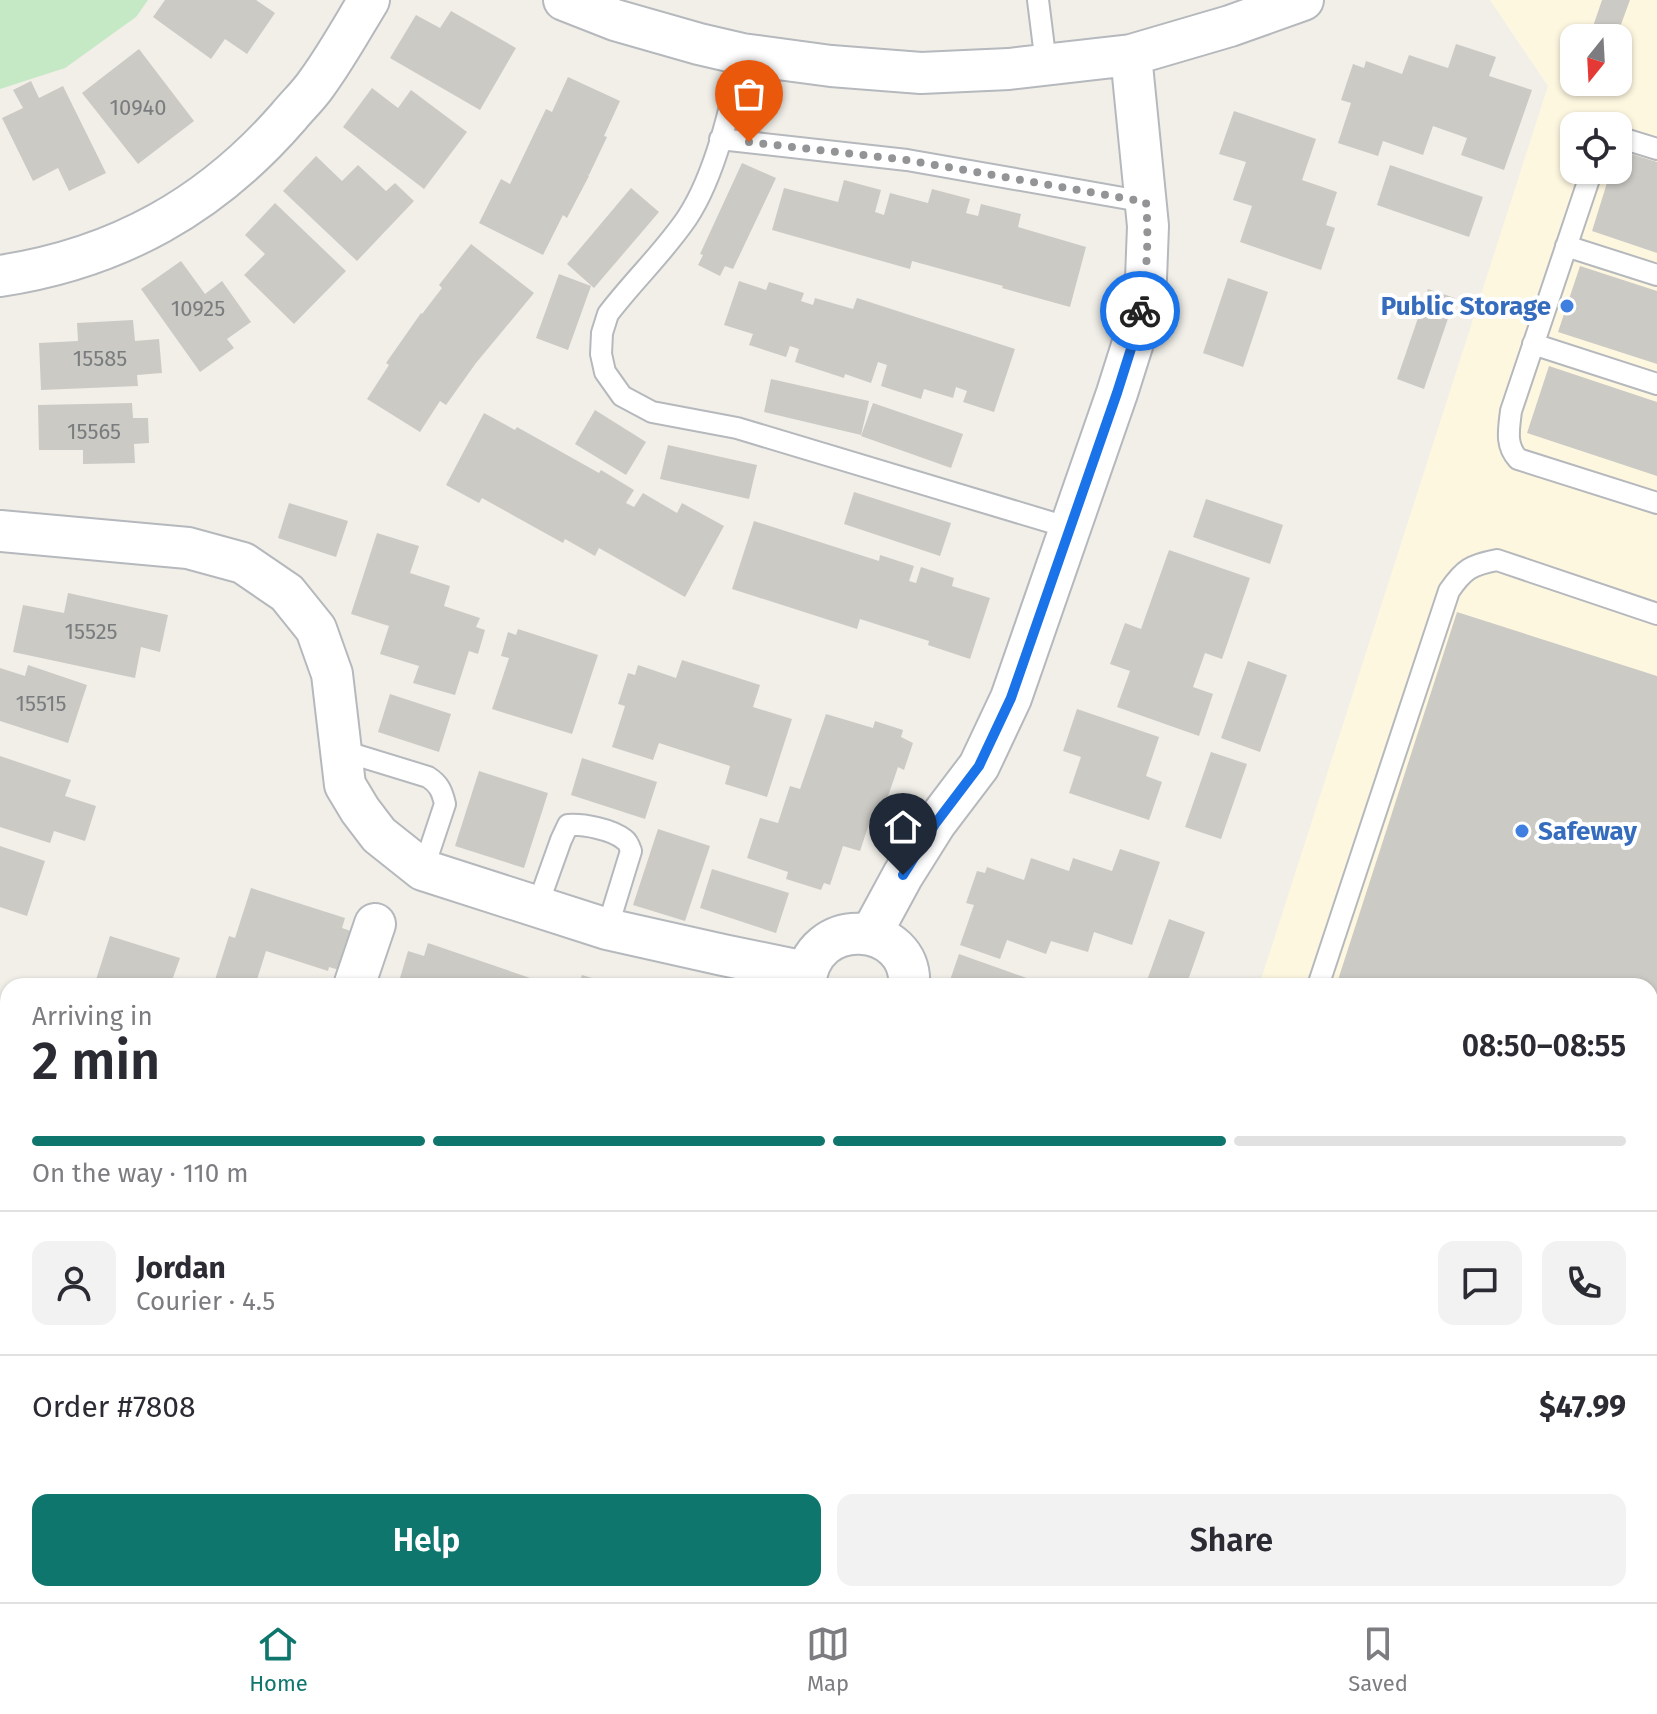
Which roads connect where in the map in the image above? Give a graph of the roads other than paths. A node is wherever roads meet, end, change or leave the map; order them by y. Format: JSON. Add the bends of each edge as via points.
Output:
{"nodes":[{"id":1,"x":369,"y":0,"type":"edge"},
{"id":2,"x":564,"y":0,"type":"edge"},
{"id":3,"x":1038,"y":0,"type":"edge"},
{"id":4,"x":1303,"y":0,"type":"edge"},
{"id":5,"x":742,"y":54,"type":"junction"},
{"id":6,"x":1131,"y":55,"type":"junction"},
{"id":7,"x":1046,"y":64,"type":"junction"},
{"id":8,"x":720,"y":139,"type":"junction"},
{"id":9,"x":1632,"y":141,"type":"edge"},
{"id":10,"x":1657,"y":149,"type":"edge"},
{"id":11,"x":1587,"y":184,"type":"edge"},
{"id":12,"x":1146,"y":202,"type":"junction"},
{"id":13,"x":1566,"y":246,"type":"junction"},
{"id":14,"x":1657,"y":275,"type":"edge"},
{"id":15,"x":0,"y":276,"type":"edge"},
{"id":16,"x":1533,"y":344,"type":"junction"},
{"id":17,"x":1657,"y":384,"type":"edge"},
{"id":18,"x":1657,"y":503,"type":"edge"},
{"id":19,"x":1070,"y":528,"type":"junction"},
{"id":20,"x":0,"y":531,"type":"edge"},
{"id":21,"x":1657,"y":614,"type":"edge"},
{"id":22,"x":340,"y":750,"type":"junction"},
{"id":23,"x":423,"y":870,"type":"junction"},
{"id":24,"x":537,"y":907,"type":"junction"},
{"id":25,"x":375,"y":924,"type":"dead end"},
{"id":26,"x":607,"y":929,"type":"junction"},
{"id":27,"x":871,"y":934,"type":"junction"},
{"id":28,"x":357,"y":978,"type":"edge"},
{"id":29,"x":802,"y":978,"type":"edge"},
{"id":30,"x":806,"y":978,"type":"edge"},
{"id":31,"x":910,"y":978,"type":"edge"},
{"id":32,"x":1321,"y":978,"type":"edge"}],
"edges":[{"from":1,"to":15,"type":"street","via":[[316,85],[272,136],[204,197],[137,236],[88,255]]},
{"from":2,"to":5,"type":"street","via":[[615,20]]},
{"from":3,"to":7,"type":"lane"},
{"from":4,"to":6,"type":"street"},
{"from":5,"to":7,"type":"street","via":[[921,73]]},
{"from":5,"to":8,"type":"lane"},
{"from":6,"to":7,"type":"street"},
{"from":6,"to":12,"type":"street"},
{"from":8,"to":12,"type":"lane","via":[[907,160]]},
{"from":8,"to":19,"type":"lane","via":[[686,218],[608,314],[601,354],[605,372],[622,396],[652,412],[737,428]]},
{"from":9,"to":10,"type":"lane"},
{"from":11,"to":13,"type":"lane"},
{"from":12,"to":19,"type":"street","via":[[1146,279],[1136,333]]},
{"from":13,"to":14,"type":"lane"},
{"from":13,"to":16,"type":"lane"},
{"from":16,"to":17,"type":"lane"},
{"from":16,"to":18,"type":"lane","via":[[1511,411],[1510,450],[1518,459]]},
{"from":19,"to":27,"type":"street","via":[[1011,698],[979,766],[935,824]]},
{"from":20,"to":22,"type":"street","via":[[188,548],[243,563],[287,593],[316,629],[332,674]]},
{"from":21,"to":32,"type":"lane","via":[[1497,560],[1476,564],[1459,577],[1449,591]]},
{"from":22,"to":23,"type":"street","via":[[345,785],[360,810],[379,835]]},
{"from":22,"to":23,"type":"lane","via":[[436,782],[445,804]]},
{"from":23,"to":24,"type":"street"},
{"from":24,"to":26,"type":"street"},
{"from":24,"to":26,"type":"lane","via":[[568,825],[583,824],[626,841],[631,851]]},
{"from":25,"to":28,"type":"street"},
{"from":26,"to":29,"type":"street"},
{"from":27,"to":30,"type":"street","via":[[831,940],[816,953]]},
{"from":27,"to":31,"type":"street","via":[[890,944]]}]}
